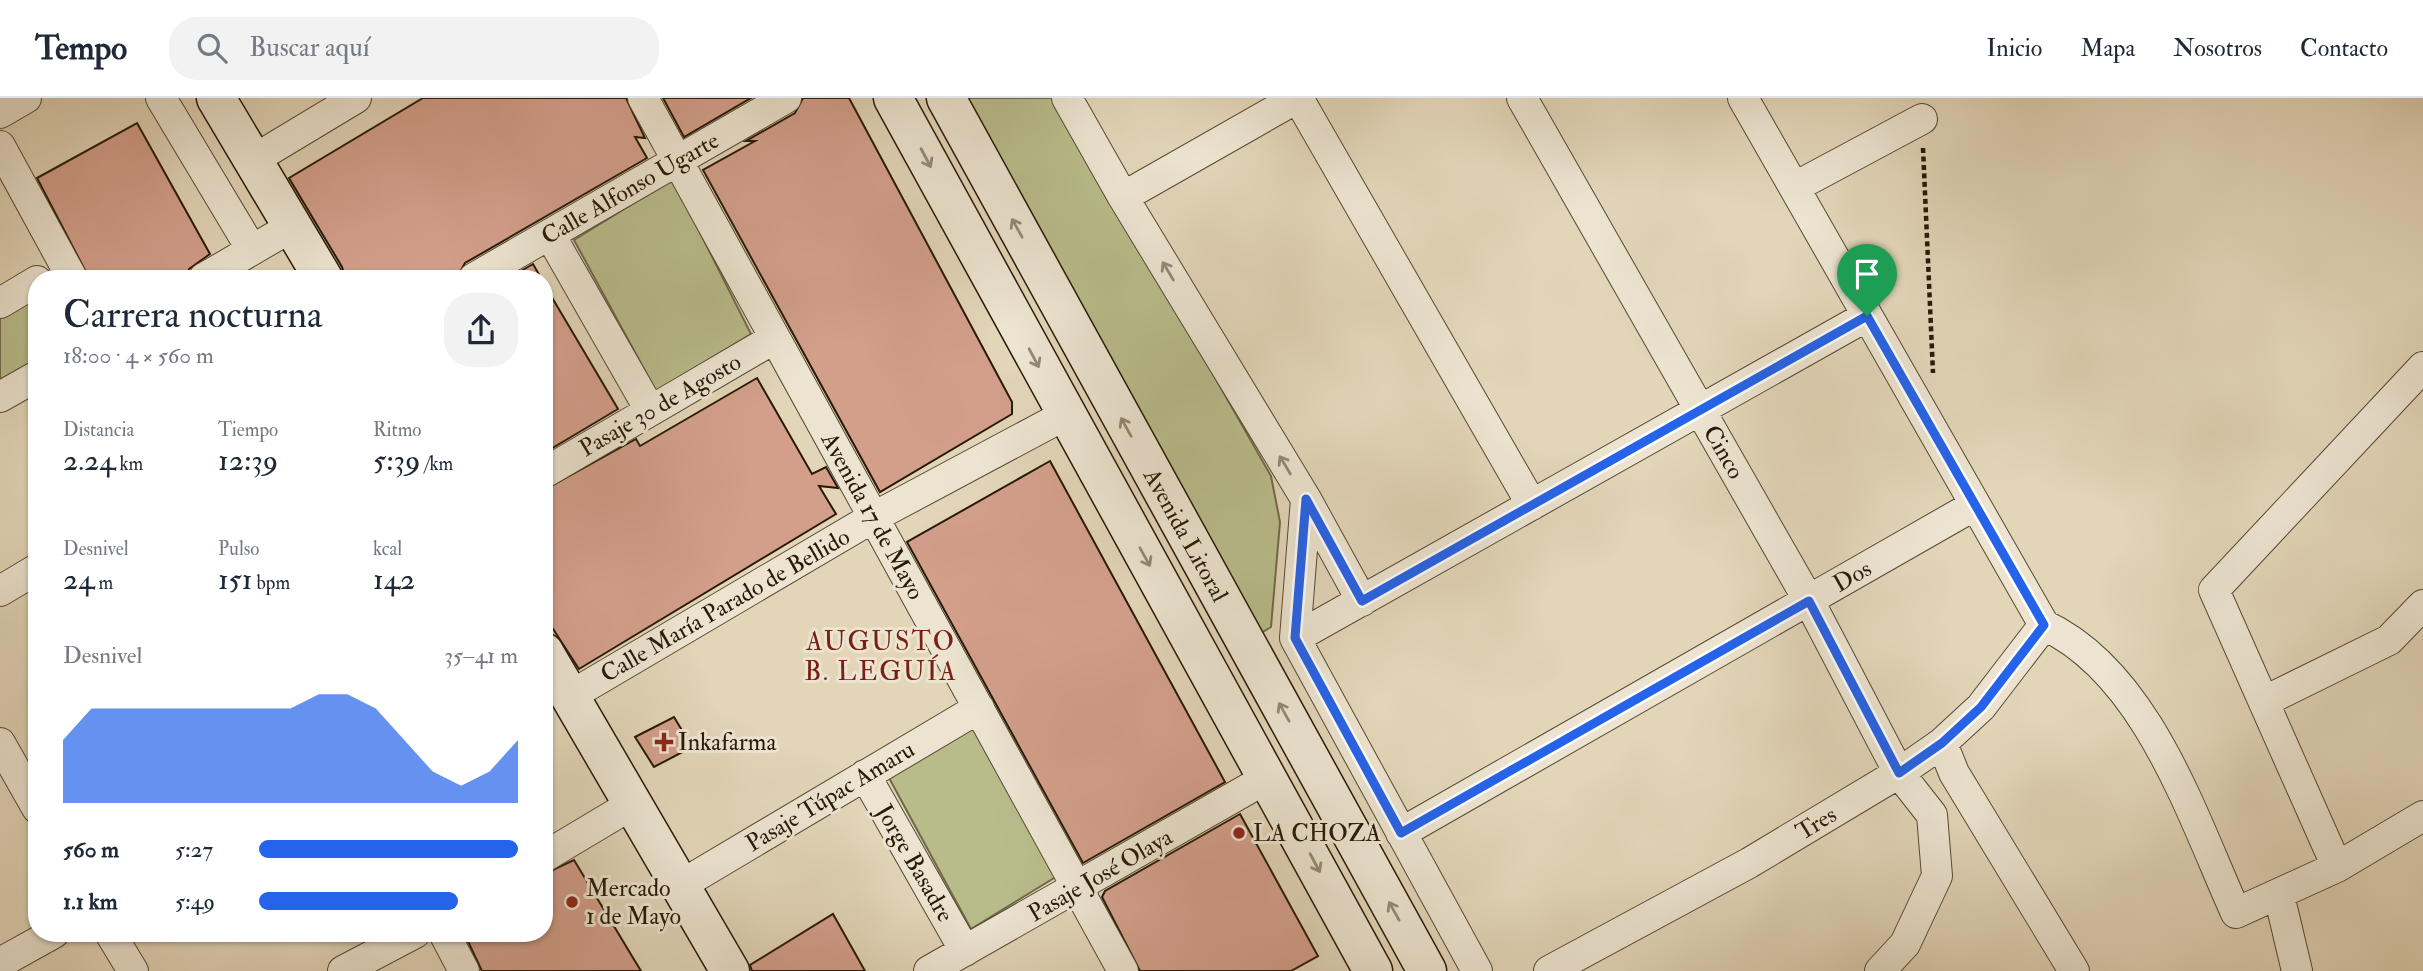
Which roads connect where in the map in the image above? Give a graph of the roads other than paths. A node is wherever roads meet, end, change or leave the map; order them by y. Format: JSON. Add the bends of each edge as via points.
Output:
{"nodes":[{"id":1,"x":26,"y":98,"type":"edge"},
{"id":2,"x":161,"y":98,"type":"edge"},
{"id":3,"x":216,"y":98,"type":"edge"},
{"id":4,"x":356,"y":98,"type":"edge"},
{"id":5,"x":643,"y":98,"type":"edge"},
{"id":6,"x":786,"y":98,"type":"edge"},
{"id":7,"x":893,"y":98,"type":"edge"},
{"id":8,"x":946,"y":98,"type":"edge"},
{"id":9,"x":1067,"y":98,"type":"edge"},
{"id":10,"x":1297,"y":98,"type":"edge"},
{"id":11,"x":1522,"y":98,"type":"edge"},
{"id":12,"x":1743,"y":98,"type":"edge"},
{"id":13,"x":0,"y":113,"type":"edge"},
{"id":14,"x":1922,"y":119,"type":"road end"},
{"id":15,"x":0,"y":146,"type":"edge"},
{"id":16,"x":253,"y":160,"type":"junction"},
{"id":17,"x":677,"y":160,"type":"junction"},
{"id":18,"x":1795,"y":187,"type":"junction"},
{"id":19,"x":1123,"y":197,"type":"junction"},
{"id":20,"x":293,"y":226,"type":"junction"},
{"id":21,"x":550,"y":235,"type":"junction"},
{"id":22,"x":252,"y":250,"type":"junction"},
{"id":23,"x":58,"y":270,"type":"edge"},
{"id":24,"x":218,"y":270,"type":"edge"},
{"id":25,"x":318,"y":270,"type":"edge"},
{"id":26,"x":488,"y":270,"type":"edge"},
{"id":27,"x":28,"y":286,"type":"edge"},
{"id":28,"x":0,"y":303,"type":"edge"},
{"id":29,"x":1867,"y":316,"type":"junction"},
{"id":30,"x":775,"y":338,"type":"junction"},
{"id":31,"x":2423,"y":367,"type":"edge"},
{"id":32,"x":28,"y":381,"type":"edge"},
{"id":33,"x":0,"y":397,"type":"edge"},
{"id":34,"x":650,"y":410,"type":"junction"},
{"id":35,"x":1700,"y":410,"type":"junction"},
{"id":36,"x":1065,"y":415,"type":"junction"},
{"id":37,"x":553,"y":468,"type":"edge"},
{"id":38,"x":1306,"y":499,"type":"junction"},
{"id":39,"x":1532,"y":505,"type":"junction"},
{"id":40,"x":1975,"y":505,"type":"junction"},
{"id":41,"x":874,"y":517,"type":"junction"},
{"id":42,"x":28,"y":574,"type":"edge"},
{"id":43,"x":0,"y":591,"type":"edge"},
{"id":44,"x":1362,"y":601,"type":"junction"},
{"id":45,"x":1809,"y":601,"type":"junction"},
{"id":46,"x":2423,"y":605,"type":"edge"},
{"id":47,"x":2423,"y":620,"type":"edge"},
{"id":48,"x":2044,"y":625,"type":"junction"},
{"id":49,"x":1295,"y":638,"type":"junction"},
{"id":50,"x":2389,"y":640,"type":"junction"},
{"id":51,"x":553,"y":667,"type":"edge"},
{"id":52,"x":570,"y":696,"type":"junction"},
{"id":53,"x":2265,"y":701,"type":"junction"},
{"id":54,"x":979,"y":708,"type":"junction"},
{"id":55,"x":1942,"y":743,"type":"junction"},
{"id":56,"x":13,"y":761,"type":"edge"},
{"id":57,"x":1899,"y":773,"type":"junction"},
{"id":58,"x":865,"y":775,"type":"junction"},
{"id":59,"x":1269,"y":777,"type":"junction"},
{"id":60,"x":28,"y":790,"type":"edge"},
{"id":61,"x":631,"y":805,"type":"junction"},
{"id":62,"x":2423,"y":816,"type":"edge"},
{"id":63,"x":1401,"y":833,"type":"junction"},
{"id":64,"x":553,"y":852,"type":"edge"},
{"id":65,"x":2337,"y":867,"type":"junction"},
{"id":66,"x":681,"y":885,"type":"junction"},
{"id":67,"x":1078,"y":888,"type":"junction"},
{"id":68,"x":2279,"y":895,"type":"junction"},
{"id":69,"x":38,"y":942,"type":"edge"},
{"id":70,"x":115,"y":942,"type":"edge"},
{"id":71,"x":398,"y":942,"type":"edge"},
{"id":72,"x":449,"y":942,"type":"edge"},
{"id":73,"x":965,"y":951,"type":"junction"},
{"id":74,"x":0,"y":963,"type":"edge"},
{"id":75,"x":1359,"y":966,"type":"edge"},
{"id":76,"x":133,"y":971,"type":"edge"},
{"id":77,"x":343,"y":971,"type":"edge"},
{"id":78,"x":464,"y":971,"type":"edge"},
{"id":79,"x":730,"y":971,"type":"edge"},
{"id":80,"x":929,"y":971,"type":"edge"},
{"id":81,"x":1123,"y":971,"type":"edge"},
{"id":82,"x":1427,"y":971,"type":"edge"},
{"id":83,"x":1477,"y":971,"type":"edge"},
{"id":84,"x":1549,"y":971,"type":"edge"},
{"id":85,"x":1880,"y":971,"type":"edge"},
{"id":86,"x":2074,"y":971,"type":"edge"},
{"id":87,"x":2297,"y":971,"type":"edge"}],
"edges":[{"from":1,"to":13,"type":"street"},
{"from":2,"to":22,"type":"street"},
{"from":3,"to":16,"type":"main road"},
{"from":4,"to":16,"type":"street"},
{"from":5,"to":17,"type":"street","name":"Avenida 17 de Mayo"},
{"from":6,"to":17,"type":"street","name":"Calle Alfonso Ugarte"},
{"from":7,"to":36,"type":"main road","name":"Avenida Litoral","one_way":true},
{"from":82,"to":8,"type":"main road","name":"Avenida Litoral","one_way":true},
{"from":9,"to":19,"type":"street"},
{"from":10,"to":19,"type":"street"},
{"from":10,"to":39,"type":"street"},
{"from":11,"to":35,"type":"street","name":"Cinco"},
{"from":12,"to":18,"type":"street"},
{"from":14,"to":18,"type":"street"},
{"from":15,"to":23,"type":"street"},
{"from":16,"to":20,"type":"main road"},
{"from":17,"to":21,"type":"street","name":"Calle Alfonso Ugarte"},
{"from":17,"to":30,"type":"street","name":"Avenida 17 de Mayo"},
{"from":18,"to":29,"type":"street"},
{"from":38,"to":19,"type":"street","one_way":true},
{"from":20,"to":22,"type":"street"},
{"from":20,"to":25,"type":"main road"},
{"from":21,"to":26,"type":"street","name":"Calle Alfonso Ugarte"},
{"from":21,"to":34,"type":"street"},
{"from":22,"to":24,"type":"street"},
{"from":27,"to":28,"type":"street"},
{"from":29,"to":35,"type":"street"},
{"from":29,"to":40,"type":"street"},
{"from":30,"to":34,"type":"street","name":"Pasaje 30 de Agosto"},
{"from":30,"to":41,"type":"street","name":"Avenida 17 de Mayo"},
{"from":31,"to":53,"type":"street","via":[[2214,590]]},
{"from":32,"to":33,"type":"street"},
{"from":34,"to":37,"type":"street","name":"Pasaje 30 de Agosto"},
{"from":35,"to":39,"type":"street"},
{"from":35,"to":45,"type":"street","name":"Cinco"},
{"from":36,"to":41,"type":"street","name":"Calle María Parado de Bellido"},
{"from":36,"to":59,"type":"main road","name":"Avenida Litoral","one_way":true},
{"from":38,"to":44,"type":"street"},
{"from":38,"to":49,"type":"street"},
{"from":39,"to":44,"type":"street"},
{"from":40,"to":45,"type":"street","name":"Dos"},
{"from":40,"to":48,"type":"street"},
{"from":41,"to":52,"type":"street","name":"Calle María Parado de Bellido"},
{"from":41,"to":54,"type":"street","name":"Avenida 17 de Mayo"},
{"from":42,"to":43,"type":"street"},
{"from":44,"to":49,"type":"street"},
{"from":45,"to":57,"type":"street","name":"Cinco"},
{"from":45,"to":63,"type":"street","name":"Dos"},
{"from":46,"to":50,"type":"street"},
{"from":47,"to":50,"type":"street"},
{"from":48,"to":55,"type":"street","name":"Tres","via":[[1981,707]]},
{"from":48,"to":68,"type":"street","via":[[2068,636],[2088,653],[2159,742],[2236,913]]},
{"from":49,"to":63,"type":"street"},
{"from":50,"to":53,"type":"street"},
{"from":51,"to":52,"type":"main road"},
{"from":52,"to":61,"type":"main road"},
{"from":53,"to":65,"type":"street"},
{"from":54,"to":58,"type":"street","name":"Pasaje Túpac Amaru"},
{"from":54,"to":67,"type":"street","name":"Avenida 17 de Mayo"},
{"from":55,"to":57,"type":"street","name":"Tres"},
{"from":55,"to":86,"type":"street","via":[[1954,773]]},
{"from":56,"to":60,"type":"street"},
{"from":57,"to":84,"type":"street","name":"Tres","via":[[1749,863]]},
{"from":57,"to":85,"type":"street","name":"Cinco","via":[[1932,815],[1937,876],[1905,944]]},
{"from":58,"to":66,"type":"street","name":"Pasaje Túpac Amaru"},
{"from":58,"to":73,"type":"street","name":"Jorge Basadre"},
{"from":59,"to":67,"type":"street","name":"Pasaje José Olaya"},
{"from":59,"to":75,"type":"main road","name":"Avenida Litoral","one_way":true},
{"from":61,"to":64,"type":"street"},
{"from":61,"to":66,"type":"main road"},
{"from":62,"to":65,"type":"street"},
{"from":63,"to":83,"type":"street"},
{"from":65,"to":68,"type":"street"},
{"from":66,"to":79,"type":"main road"},
{"from":67,"to":73,"type":"street","name":"Pasaje José Olaya"},
{"from":67,"to":81,"type":"street","name":"Avenida 17 de Mayo"},
{"from":68,"to":87,"type":"street"},
{"from":69,"to":74,"type":"street"},
{"from":70,"to":76,"type":"street"},
{"from":71,"to":77,"type":"street"},
{"from":72,"to":78,"type":"street"},
{"from":73,"to":80,"type":"street","name":"Pasaje José Olaya"}]}
